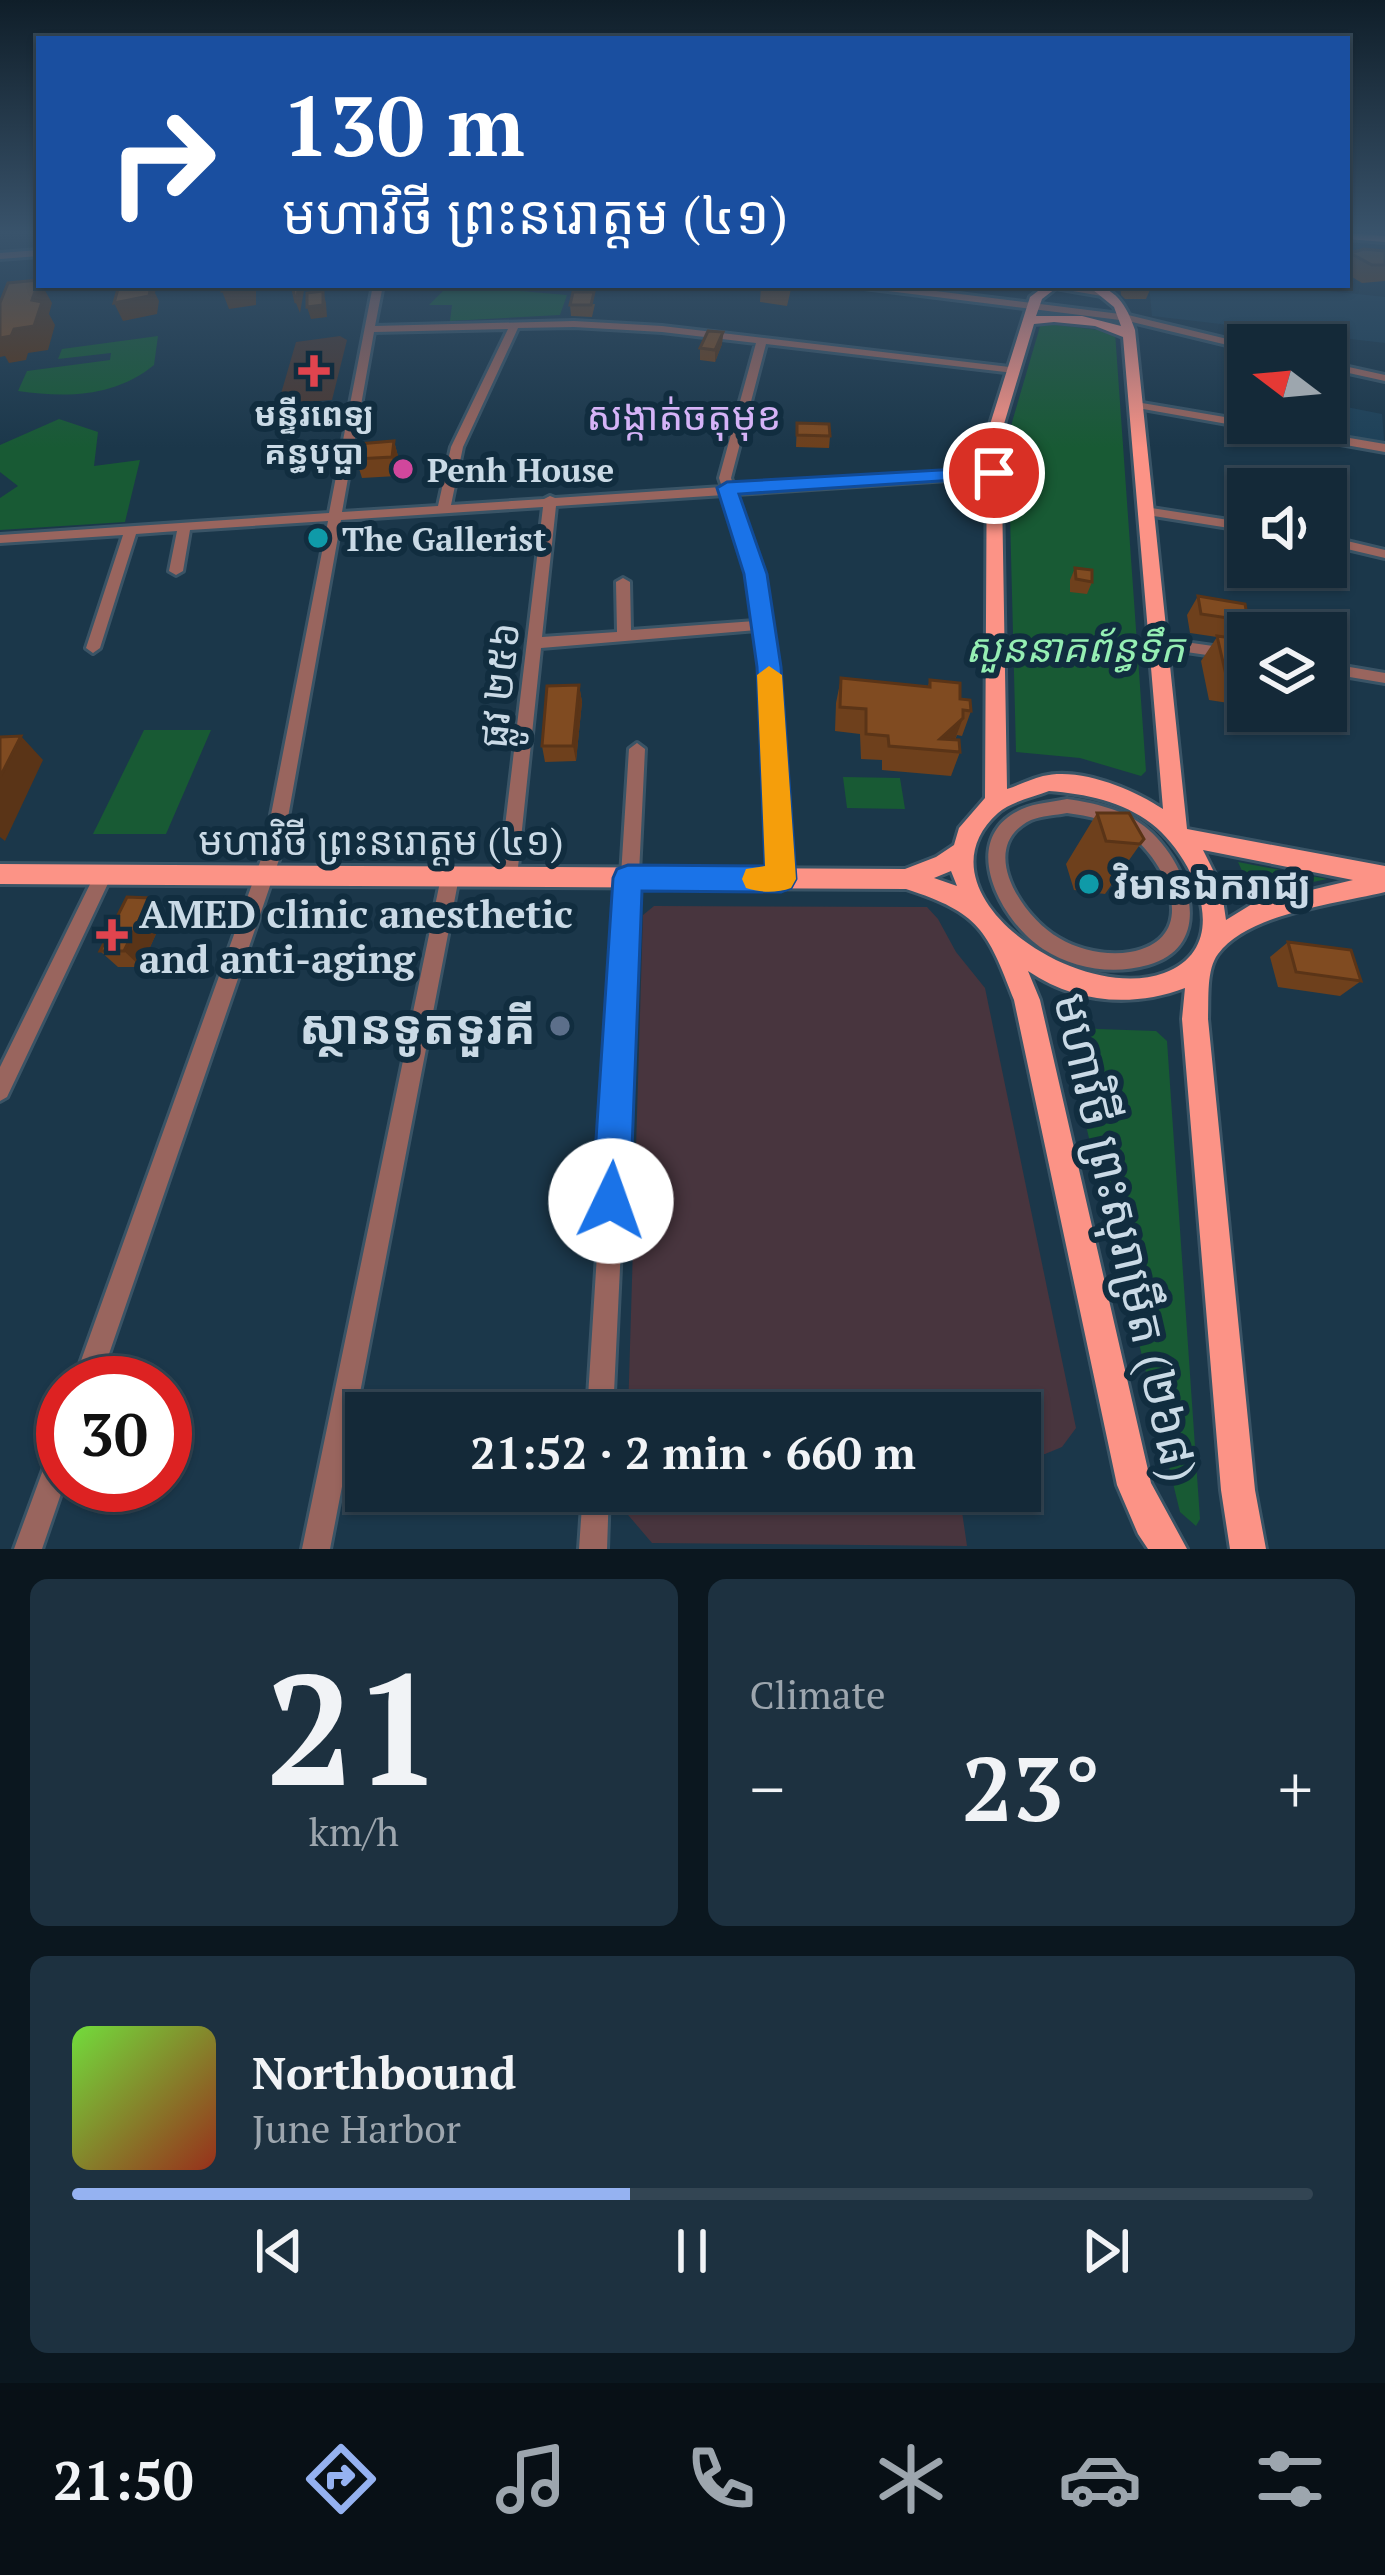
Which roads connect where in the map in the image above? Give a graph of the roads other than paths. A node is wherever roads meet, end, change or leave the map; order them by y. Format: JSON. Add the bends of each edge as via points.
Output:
{"nodes":[{"id":1,"x":374,"y":303,"type":"edge"},
{"id":2,"x":971,"y":303,"type":"edge"},
{"id":3,"x":1036,"y":303,"type":"edge"},
{"id":4,"x":1118,"y":303,"type":"edge"},
{"id":5,"x":1033,"y":314,"type":"junction"},
{"id":6,"x":515,"y":325,"type":"junction"},
{"id":7,"x":1129,"y":326,"type":"junction"},
{"id":8,"x":369,"y":328,"type":"junction"},
{"id":9,"x":1227,"y":339,"type":"edge"},
{"id":10,"x":763,"y":340,"type":"junction"},
{"id":11,"x":1014,"y":370,"type":"junction"},
{"id":12,"x":1347,"y":370,"type":"edge"},
{"id":13,"x":1385,"y":378,"type":"edge"},
{"id":14,"x":1136,"y":405,"type":"junction"},
{"id":15,"x":1385,"y":448,"type":"edge"},
{"id":16,"x":994,"y":473,"type":"junction"},
{"id":17,"x":727,"y":488,"type":"junction"},
{"id":18,"x":550,"y":500,"type":"junction"},
{"id":19,"x":444,"y":508,"type":"junction"},
{"id":20,"x":1145,"y":511,"type":"junction"},
{"id":21,"x":335,"y":516,"type":"junction"},
{"id":22,"x":1227,"y":524,"type":"edge"},
{"id":23,"x":184,"y":526,"type":"junction"},
{"id":24,"x":131,"y":530,"type":"junction"},
{"id":25,"x":0,"y":539,"type":"edge"},
{"id":26,"x":1347,"y":544,"type":"edge"},
{"id":27,"x":1385,"y":554,"type":"edge"},
{"id":28,"x":176,"y":571,"type":"dead end"},
{"id":29,"x":623,"y":582,"type":"dead end"},
{"id":30,"x":763,"y":625,"type":"junction"},
{"id":31,"x":624,"y":636,"type":"junction"},
{"id":32,"x":536,"y":643,"type":"junction"},
{"id":33,"x":1157,"y":643,"type":"junction"},
{"id":34,"x":93,"y":648,"type":"dead end"},
{"id":35,"x":1227,"y":653,"type":"edge"},
{"id":36,"x":1347,"y":672,"type":"edge"},
{"id":37,"x":1385,"y":678,"type":"edge"},
{"id":38,"x":637,"y":749,"type":"dead end"},
{"id":39,"x":996,"y":800,"type":"junction"},
{"id":40,"x":1179,"y":835,"type":"junction"},
{"id":41,"x":962,"y":850,"type":"junction"},
{"id":42,"x":0,"y":874,"type":"edge"},
{"id":43,"x":103,"y":875,"type":"junction"},
{"id":44,"x":266,"y":876,"type":"junction"},
{"id":45,"x":450,"y":877,"type":"junction"},
{"id":46,"x":508,"y":877,"type":"junction"},
{"id":47,"x":628,"y":878,"type":"junction"},
{"id":48,"x":781,"y":879,"type":"junction"},
{"id":49,"x":906,"y":879,"type":"junction"},
{"id":50,"x":1385,"y":879,"type":"edge"},
{"id":51,"x":976,"y":908,"type":"junction"},
{"id":52,"x":1036,"y":935,"type":"joint"},
{"id":53,"x":1003,"y":942,"type":"junction"},
{"id":54,"x":1205,"y":957,"type":"junction"},
{"id":55,"x":0,"y":1090,"type":"edge"},
{"id":56,"x":96,"y":1356,"type":"edge"},
{"id":57,"x":601,"y":1392,"type":"edge"},
{"id":58,"x":41,"y":1512,"type":"edge"},
{"id":59,"x":595,"y":1512,"type":"edge"},
{"id":60,"x":28,"y":1549,"type":"edge"},
{"id":61,"x":316,"y":1549,"type":"edge"},
{"id":62,"x":593,"y":1549,"type":"edge"},
{"id":63,"x":1169,"y":1549,"type":"edge"},
{"id":64,"x":1248,"y":1549,"type":"edge"}],
"edges":[{"from":1,"to":8,"type":"street"},
{"from":2,"to":5,"type":"street"},
{"from":3,"to":5,"type":"main road"},
{"from":4,"to":7,"type":"main road"},
{"from":5,"to":7,"type":"main road"},
{"from":5,"to":11,"type":"main road"},
{"from":6,"to":8,"type":"street"},
{"from":6,"to":10,"type":"street"},
{"from":6,"to":19,"type":"street","via":[[457,448]]},
{"from":7,"to":9,"type":"street"},
{"from":7,"to":14,"type":"main road"},
{"from":8,"to":21,"type":"street"},
{"from":10,"to":11,"type":"street"},
{"from":10,"to":17,"type":"street"},
{"from":11,"to":16,"type":"main road","via":[[994,434]]},
{"from":12,"to":13,"type":"street"},
{"from":14,"to":15,"type":"street"},
{"from":14,"to":20,"type":"main road"},
{"from":16,"to":17,"type":"street"},
{"from":16,"to":39,"type":"main road"},
{"from":17,"to":18,"type":"street"},
{"from":17,"to":30,"type":"street"},
{"from":18,"to":19,"type":"street"},
{"from":18,"to":32,"type":"street","name":"ផ្លូវ ២៥៦"},
{"from":19,"to":21,"type":"street"},
{"from":20,"to":22,"type":"street"},
{"from":20,"to":33,"type":"main road"},
{"from":21,"to":23,"type":"street"},
{"from":21,"to":44,"type":"street"},
{"from":23,"to":24,"type":"street"},
{"from":23,"to":28,"type":"street"},
{"from":24,"to":25,"type":"street"},
{"from":24,"to":34,"type":"street"},
{"from":26,"to":27,"type":"street"},
{"from":29,"to":31,"type":"street"},
{"from":30,"to":31,"type":"street"},
{"from":30,"to":48,"type":"street"},
{"from":31,"to":32,"type":"street"},
{"from":32,"to":46,"type":"street","name":"ផ្លូវ ២៥៦"},
{"from":33,"to":35,"type":"street"},
{"from":33,"to":40,"type":"main road"},
{"from":36,"to":37,"type":"street"},
{"from":38,"to":47,"type":"street"},
{"from":39,"to":40,"type":"main road","via":[[1048,784],[1100,789]]},
{"from":39,"to":41,"type":"main road"},
{"from":40,"to":50,"type":"main road"},
{"from":40,"to":54,"type":"main road","via":[[1215,905]]},
{"from":41,"to":49,"type":"main road","name":"មហាវិថី ព្រះនរោត្តម (៤១)"},
{"from":41,"to":51,"type":"main road"},
{"from":42,"to":43,"type":"main road","name":"មហាវិថី ព្រះនរោត្តម (៤១)"},
{"from":43,"to":44,"type":"main road","name":"មហាវិថី ព្រះនរោត្តម (៤១)"},
{"from":43,"to":55,"type":"street"},
{"from":44,"to":45,"type":"main road","name":"មហាវិថី ព្រះនរោត្តម (៤១)"},
{"from":44,"to":56,"type":"street"},
{"from":45,"to":46,"type":"main road","name":"មហាវិថី ព្រះនរោត្តម (៤១)"},
{"from":45,"to":61,"type":"street"},
{"from":46,"to":47,"type":"main road","name":"មហាវិថី ព្រះនរោត្តម (៤១)"},
{"from":47,"to":48,"type":"main road","name":"មហាវិថី ព្រះនរោត្តម (៤១)"},
{"from":47,"to":57,"type":"street"},
{"from":48,"to":49,"type":"main road","name":"មហាវិថី ព្រះនរោត្តម (៤១)"},
{"from":49,"to":51,"type":"main road","name":"មហាវិថី ព្រះនរោត្តម (៤១)"},
{"from":50,"to":54,"type":"main road","via":[[1252,914]]},
{"from":51,"to":53,"type":"main road"},
{"from":52,"to":52,"type":"street","via":[[1005,901],[994,863],[1005,831],[1033,811],[1067,806],[1114,817],[1152,842],[1178,880],[1176,932],[1148,956],[1080,958]]},
{"from":53,"to":54,"type":"main road","via":[[1035,967],[1100,992],[1163,987]]},
{"from":53,"to":63,"type":"main road","name":"មហាវិថី ព្រះសុរាម្រឹត (២៦៨)","via":[[1027,1000],[1134,1485]]},
{"from":54,"to":64,"type":"main road","via":[[1196,1019]]},
{"from":58,"to":60,"type":"street"},
{"from":59,"to":62,"type":"street"}]}
